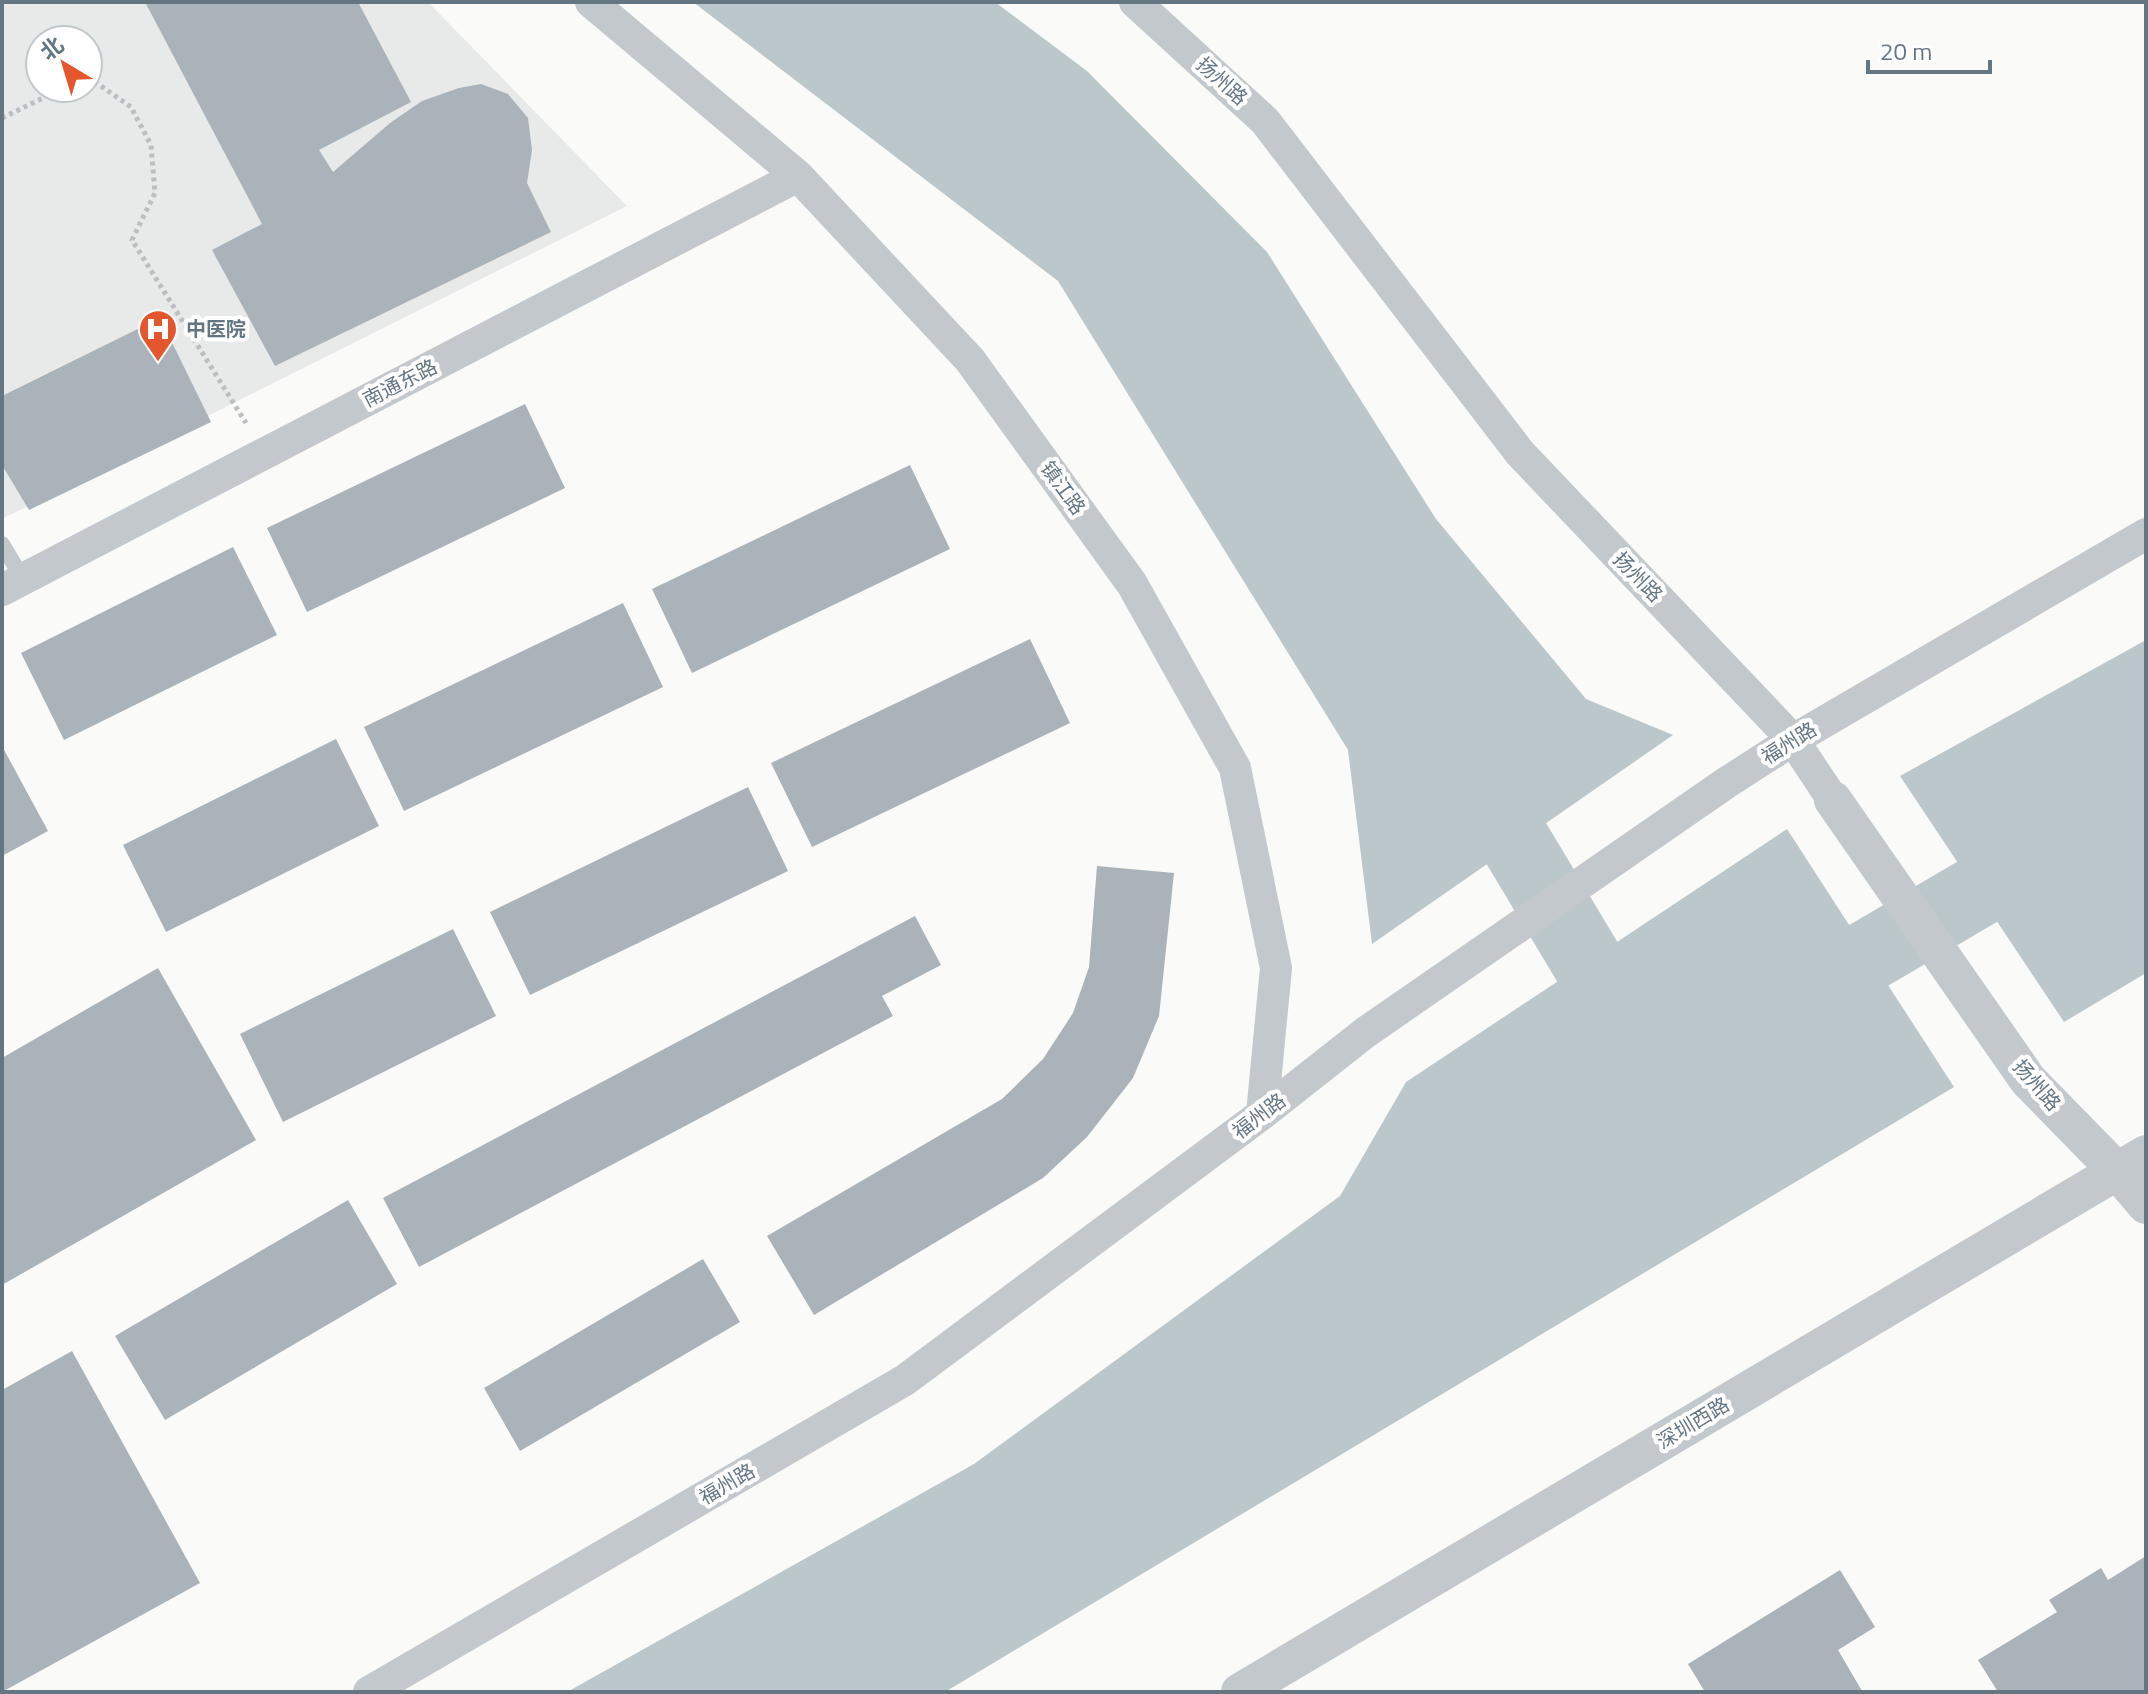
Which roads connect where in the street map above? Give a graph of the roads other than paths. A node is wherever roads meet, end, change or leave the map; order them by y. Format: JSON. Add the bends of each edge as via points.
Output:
{"nodes":[{"id":1,"x":591,"y":2,"type":"edge"},
{"id":2,"x":1135,"y":2,"type":"edge"},
{"id":3,"x":798,"y":176,"type":"junction"},
{"id":4,"x":2146,"y":534,"type":"edge"},
{"id":5,"x":2,"y":544,"type":"edge"},
{"id":6,"x":12,"y":585,"type":"edge"},
{"id":7,"x":1793,"y":740,"type":"junction"},
{"id":8,"x":1833,"y":800,"type":"joint"},
{"id":9,"x":1262,"y":1114,"type":"junction"},
{"id":10,"x":2132,"y":1162,"type":"edge"},
{"id":11,"x":2146,"y":1205,"type":"edge"},
{"id":12,"x":369,"y":1692,"type":"edge"},
{"id":13,"x":1240,"y":1692,"type":"edge"}],
"edges":[{"from":1,"to":3,"type":"street","name":"镇江路"},
{"from":2,"to":7,"type":"street","name":"扬州路","via":[[1265,121],[1520,453]]},
{"from":3,"to":6,"type":"street","name":"南通东路"},
{"from":3,"to":9,"type":"street","name":"镇江路","via":[[970,360],[1132,584],[1235,768],[1276,968]]},
{"from":4,"to":7,"type":"street","name":"福州路"},
{"from":5,"to":6,"type":"lane"},
{"from":7,"to":8,"type":"street","name":"扬州路"},
{"from":7,"to":9,"type":"street","name":"福州路","via":[[1366,1032]]},
{"from":8,"to":10,"type":"street","name":"扬州路","via":[[2028,1080]]},
{"from":9,"to":12,"type":"street","name":"福州路","via":[[905,1380]]},
{"from":10,"to":11,"type":"street","name":"扬州路"},
{"from":10,"to":13,"type":"street","name":"深圳西路"}]}
